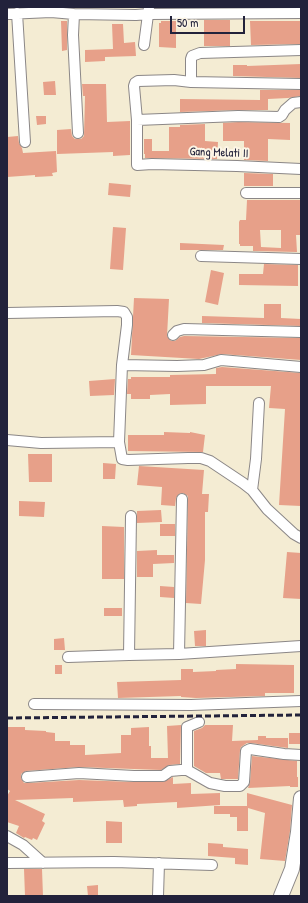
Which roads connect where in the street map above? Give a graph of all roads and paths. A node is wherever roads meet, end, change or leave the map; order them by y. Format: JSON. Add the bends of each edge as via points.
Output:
{"nodes":[{"id":1,"x":149,"y":10,"type":"edge"},
{"id":2,"x":88,"y":11,"type":"edge"},
{"id":3,"x":301,"y":13,"type":"edge"},
{"id":4,"x":12,"y":14,"type":"edge"},
{"id":5,"x":74,"y":14,"type":"junction"},
{"id":6,"x":144,"y":45,"type":"dead end"},
{"id":7,"x":301,"y":50,"type":"edge"},
{"id":8,"x":191,"y":82,"type":"junction"},
{"id":9,"x":301,"y":84,"type":"edge"},
{"id":10,"x":301,"y":102,"type":"edge"},
{"id":11,"x":137,"y":120,"type":"junction"},
{"id":12,"x":78,"y":133,"type":"dead end"},
{"id":13,"x":25,"y":142,"type":"dead end"},
{"id":14,"x":301,"y":169,"type":"edge"},
{"id":15,"x":246,"y":193,"type":"dead end"},
{"id":16,"x":301,"y":193,"type":"edge"},
{"id":17,"x":201,"y":256,"type":"dead end"},
{"id":18,"x":301,"y":258,"type":"edge"},
{"id":19,"x":7,"y":313,"type":"edge"},
{"id":20,"x":301,"y":332,"type":"edge"},
{"id":21,"x":173,"y":335,"type":"dead end"},
{"id":22,"x":122,"y":365,"type":"junction"},
{"id":23,"x":301,"y":367,"type":"edge"},
{"id":24,"x":259,"y":403,"type":"dead end"},
{"id":25,"x":7,"y":440,"type":"edge"},
{"id":26,"x":119,"y":442,"type":"junction"},
{"id":27,"x":252,"y":490,"type":"junction"},
{"id":28,"x":182,"y":499,"type":"dead end"},
{"id":29,"x":131,"y":516,"type":"dead end"},
{"id":30,"x":301,"y":538,"type":"edge"},
{"id":31,"x":301,"y":646,"type":"edge"},
{"id":32,"x":180,"y":654,"type":"junction"},
{"id":33,"x":129,"y":655,"type":"junction"},
{"id":34,"x":68,"y":657,"type":"dead end"},
{"id":35,"x":301,"y":700,"type":"edge"},
{"id":36,"x":34,"y":704,"type":"dead end"},
{"id":37,"x":199,"y":722,"type":"dead end"},
{"id":38,"x":301,"y":755,"type":"edge"},
{"id":39,"x":187,"y":770,"type":"junction"},
{"id":40,"x":27,"y":777,"type":"dead end"},
{"id":41,"x":301,"y":798,"type":"edge"},
{"id":42,"x":300,"y":832,"type":"edge"},
{"id":43,"x":7,"y":836,"type":"edge"},
{"id":44,"x":7,"y":863,"type":"edge"},
{"id":45,"x":43,"y":863,"type":"junction"},
{"id":46,"x":159,"y":863,"type":"junction"},
{"id":47,"x":212,"y":865,"type":"dead end"},
{"id":48,"x":296,"y":869,"type":"edge"},
{"id":49,"x":158,"y":896,"type":"edge"},
{"id":50,"x":281,"y":896,"type":"edge"}],
"edges":[{"from":1,"to":2,"type":"street","via":[[136,15]]},
{"from":1,"to":3,"type":"street"},
{"from":1,"to":6,"type":"street"},
{"from":2,"to":5,"type":"street"},
{"from":4,"to":5,"type":"street"},
{"from":4,"to":13,"type":"street"},
{"from":5,"to":12,"type":"street"},
{"from":7,"to":8,"type":"street","via":[[196,54],[191,59]]},
{"from":8,"to":9,"type":"street"},
{"from":8,"to":11,"type":"street","via":[[174,80],[135,83]]},
{"from":10,"to":11,"type":"street","via":[[293,103],[279,117]]},
{"from":11,"to":14,"type":"street","name":"Gang Melati II","via":[[137,165]]},
{"from":15,"to":16,"type":"street"},
{"from":17,"to":18,"type":"street"},
{"from":19,"to":22,"type":"street","via":[[117,310],[124,312],[127,324]]},
{"from":20,"to":21,"type":"street","via":[[184,329]]},
{"from":22,"to":23,"type":"street","via":[[197,365],[221,360]]},
{"from":22,"to":26,"type":"street"},
{"from":24,"to":27,"type":"street"},
{"from":25,"to":26,"type":"street","via":[[41,443]]},
{"from":26,"to":27,"type":"street","via":[[122,459],[201,458],[219,466]]},
{"from":27,"to":30,"type":"street","via":[[268,509]]},
{"from":28,"to":32,"type":"street"},
{"from":29,"to":33,"type":"street"},
{"from":31,"to":32,"type":"street"},
{"from":32,"to":33,"type":"street"},
{"from":33,"to":34,"type":"street"},
{"from":35,"to":36,"type":"street","via":[[191,705]]},
{"from":37,"to":39,"type":"street","via":[[187,726]]},
{"from":38,"to":39,"type":"street","via":[[250,749],[246,751],[244,782],[240,786],[210,783]]},
{"from":39,"to":40,"type":"street","via":[[170,771],[163,776],[79,773]]},
{"from":41,"to":42,"type":"street"},
{"from":42,"to":48,"type":"street"},
{"from":43,"to":45,"type":"street","via":[[23,845]]},
{"from":44,"to":45,"type":"street"},
{"from":45,"to":46,"type":"street"},
{"from":46,"to":47,"type":"street"},
{"from":46,"to":49,"type":"street"},
{"from":48,"to":50,"type":"street"}]}
